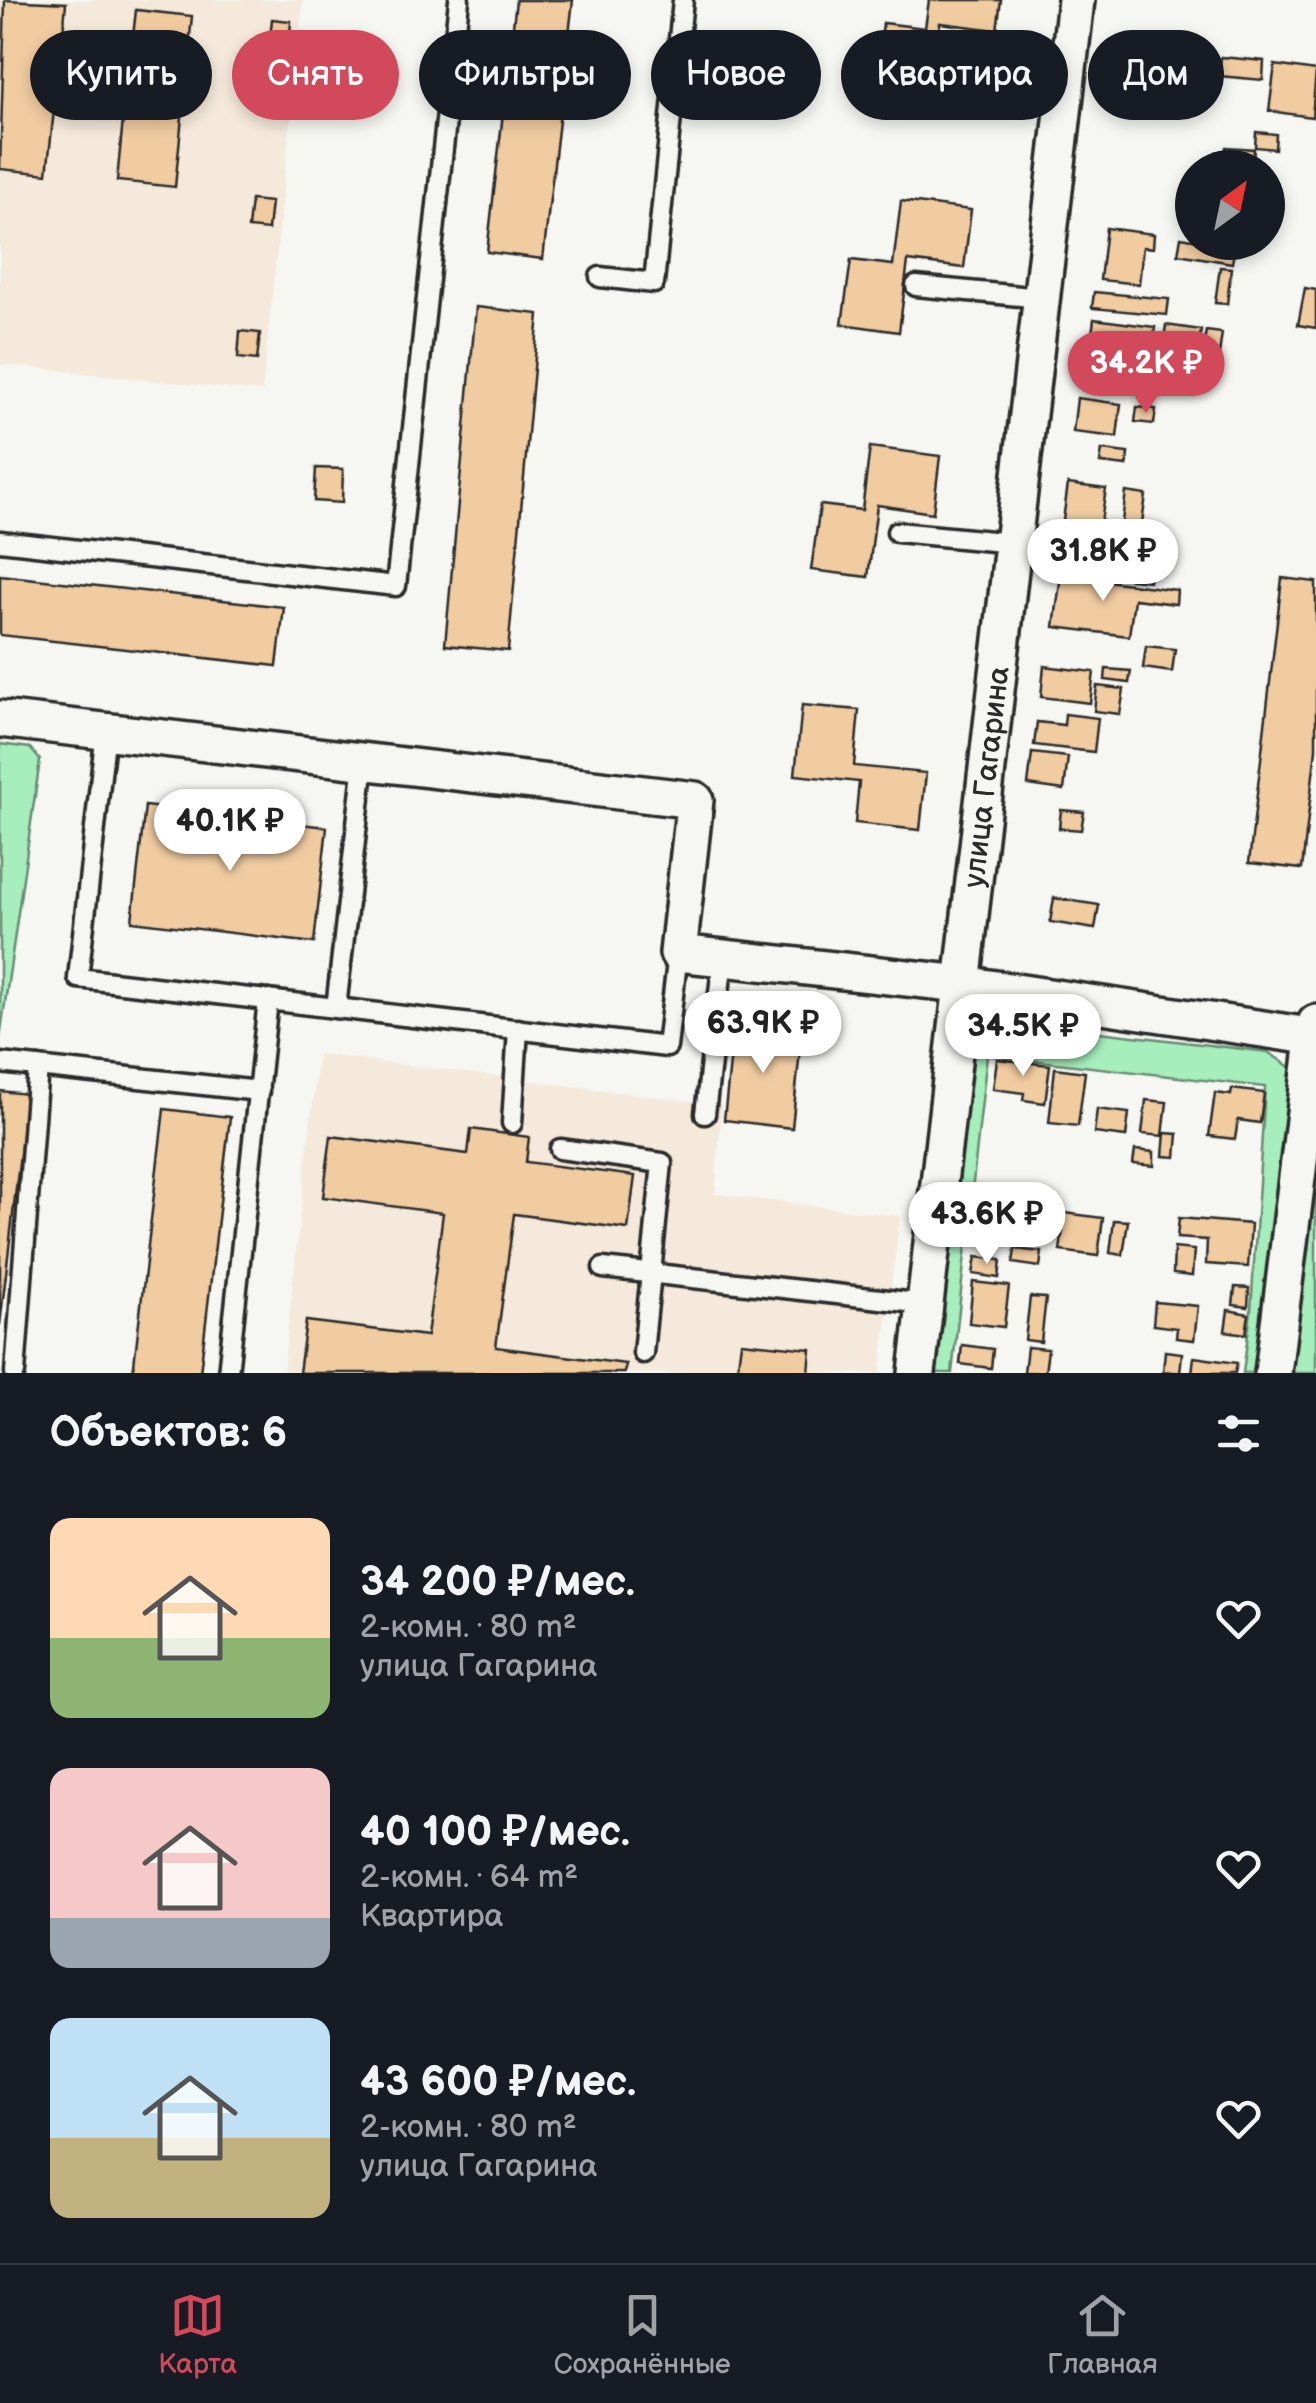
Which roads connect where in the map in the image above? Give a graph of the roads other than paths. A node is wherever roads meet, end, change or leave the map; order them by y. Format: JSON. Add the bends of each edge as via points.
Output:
{"nodes":[{"id":1,"x":459,"y":0,"type":"edge"},
{"id":2,"x":683,"y":0,"type":"edge"},
{"id":3,"x":1076,"y":0,"type":"edge"},
{"id":4,"x":1070,"y":56,"type":"joint"},
{"id":5,"x":600,"y":278,"type":"dead end"},
{"id":6,"x":916,"y":286,"type":"dead end"},
{"id":7,"x":1042,"y":298,"type":"junction"},
{"id":8,"x":897,"y":532,"type":"dead end"},
{"id":9,"x":0,"y":541,"type":"edge"},
{"id":10,"x":1013,"y":543,"type":"junction"},
{"id":11,"x":0,"y":719,"type":"edge"},
{"id":12,"x":106,"y":731,"type":"junction"},
{"id":13,"x":364,"y":762,"type":"junction"},
{"id":14,"x":678,"y":954,"type":"junction"},
{"id":15,"x":724,"y":958,"type":"junction"},
{"id":16,"x":962,"y":984,"type":"junction"},
{"id":17,"x":268,"y":1000,"type":"junction"},
{"id":18,"x":336,"y":1008,"type":"junction"},
{"id":19,"x":518,"y":1028,"type":"junction"},
{"id":20,"x":1315,"y":1033,"type":"edge"},
{"id":21,"x":0,"y":1063,"type":"edge"},
{"id":22,"x":38,"y":1067,"type":"junction"},
{"id":23,"x":259,"y":1091,"type":"junction"},
{"id":24,"x":705,"y":1114,"type":"dead end"},
{"id":25,"x":512,"y":1123,"type":"dead end"},
{"id":26,"x":560,"y":1149,"type":"dead end"},
{"id":27,"x":603,"y":1268,"type":"dead end"},
{"id":28,"x":651,"y":1274,"type":"junction"},
{"id":29,"x":924,"y":1304,"type":"junction"},
{"id":30,"x":643,"y":1354,"type":"dead end"},
{"id":31,"x":15,"y":1373,"type":"edge"},
{"id":32,"x":228,"y":1373,"type":"edge"},
{"id":33,"x":917,"y":1373,"type":"edge"},
{"id":34,"x":1273,"y":1373,"type":"edge"}],
"edges":[{"from":1,"to":9,"type":"lane","via":[[396,586]]},
{"from":2,"to":5,"type":"lane","via":[[654,282]]},
{"from":3,"to":4,"type":"street","name":"улица Гагарина"},
{"from":4,"to":7,"type":"street","name":"улица Гагарина"},
{"from":6,"to":7,"type":"lane"},
{"from":7,"to":10,"type":"street","name":"улица Гагарина"},
{"from":8,"to":10,"type":"lane"},
{"from":10,"to":16,"type":"street","name":"улица Гагарина"},
{"from":11,"to":12,"type":"street"},
{"from":12,"to":13,"type":"street"},
{"from":12,"to":17,"type":"lane","via":[[78,978]]},
{"from":13,"to":14,"type":"street","via":[[696,800]]},
{"from":13,"to":18,"type":"lane"},
{"from":14,"to":15,"type":"street"},
{"from":14,"to":19,"type":"lane","via":[[667,1047]]},
{"from":15,"to":16,"type":"street"},
{"from":15,"to":24,"type":"lane"},
{"from":16,"to":20,"type":"street"},
{"from":16,"to":29,"type":"street","name":"улица Гагарина"},
{"from":17,"to":18,"type":"lane"},
{"from":17,"to":23,"type":"lane"},
{"from":18,"to":19,"type":"lane"},
{"from":19,"to":25,"type":"lane"},
{"from":20,"to":34,"type":"street"},
{"from":21,"to":22,"type":"lane"},
{"from":22,"to":23,"type":"lane"},
{"from":22,"to":31,"type":"lane"},
{"from":23,"to":32,"type":"lane"},
{"from":26,"to":28,"type":"lane","via":[[662,1162]]},
{"from":27,"to":28,"type":"lane"},
{"from":28,"to":29,"type":"lane"},
{"from":28,"to":30,"type":"lane"},
{"from":29,"to":33,"type":"street","name":"улица Гагарина"}]}
